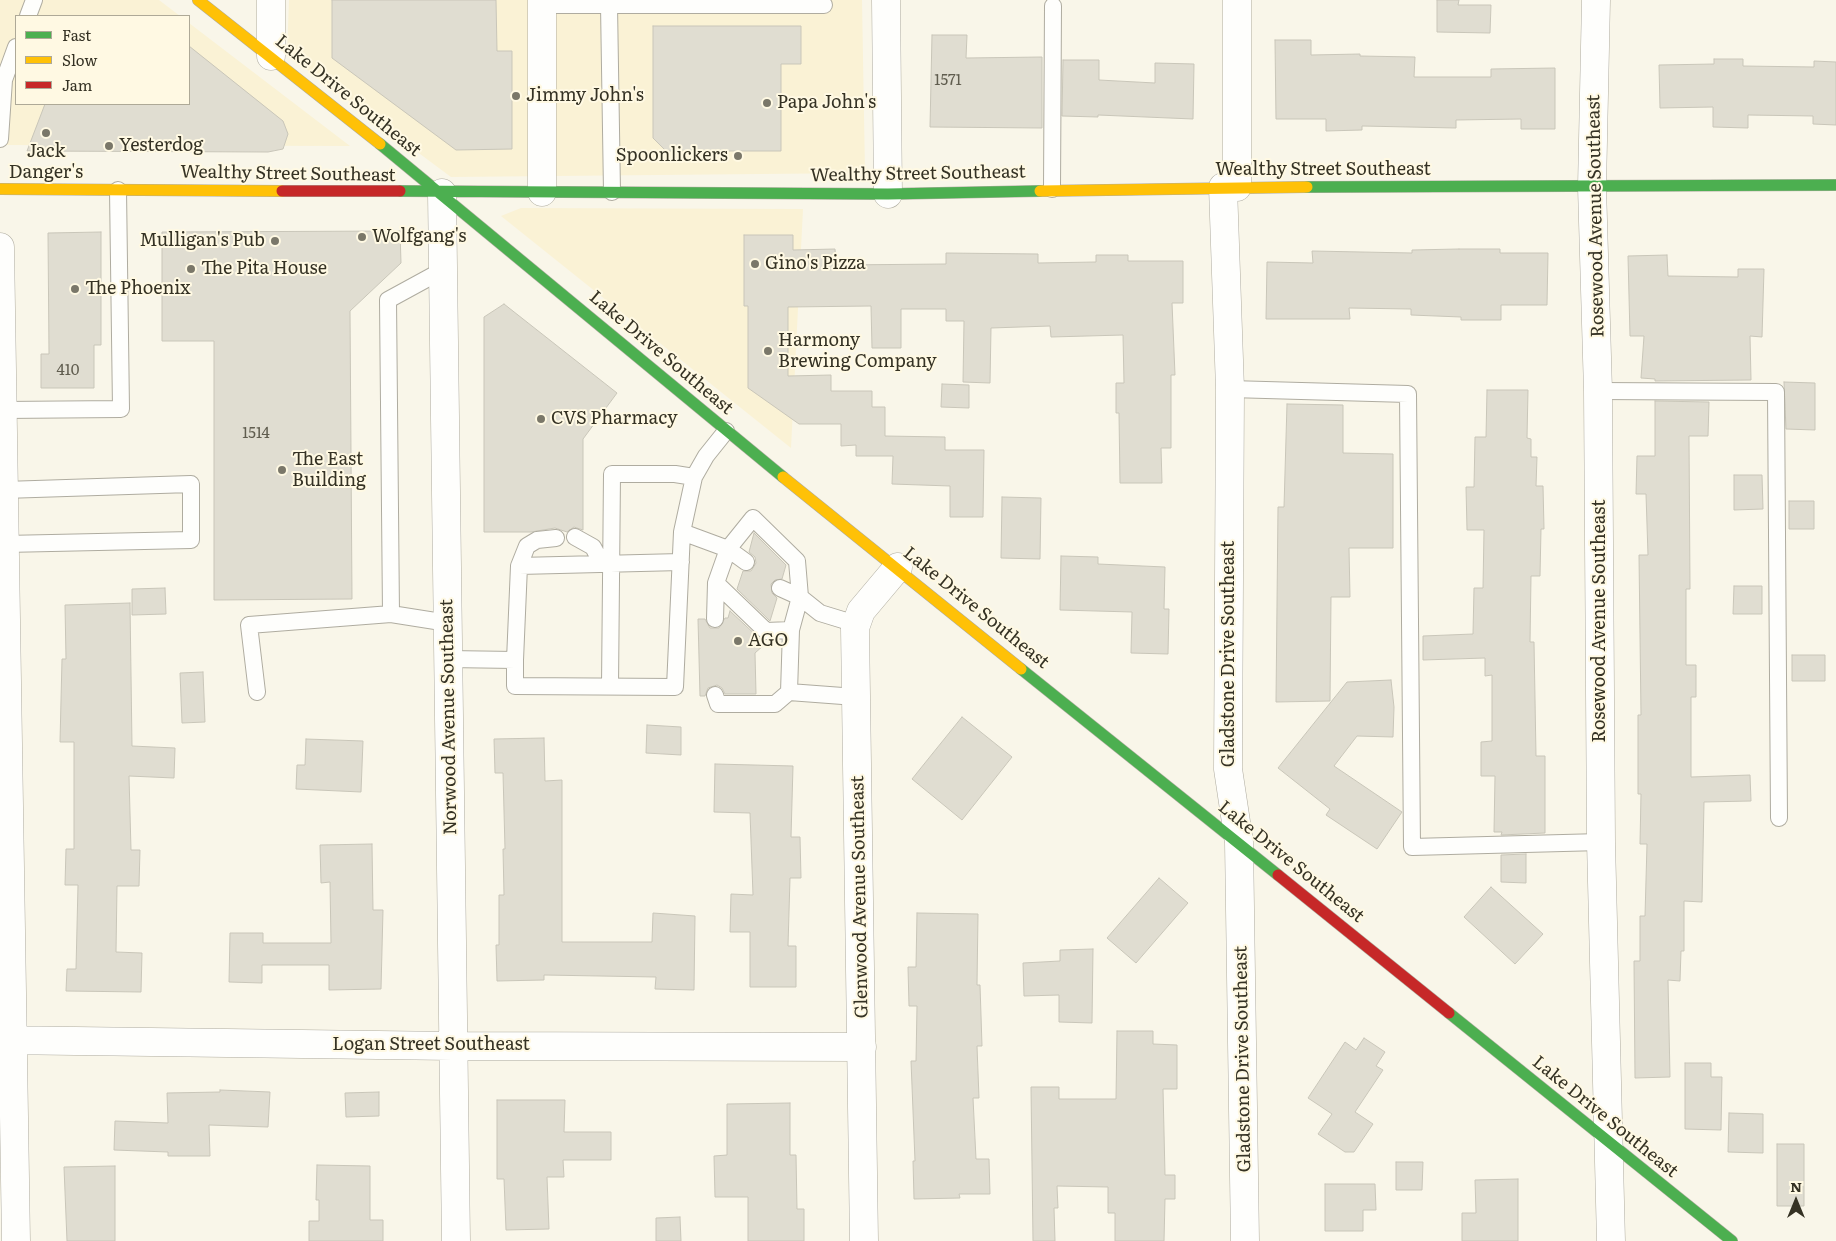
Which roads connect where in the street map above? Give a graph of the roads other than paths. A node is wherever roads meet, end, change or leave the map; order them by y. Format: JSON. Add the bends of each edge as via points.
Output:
{"nodes":[{"id":1,"x":34,"y":0,"type":"edge"},
{"id":2,"x":198,"y":0,"type":"edge"},
{"id":3,"x":271,"y":0,"type":"edge"},
{"id":4,"x":886,"y":0,"type":"edge"},
{"id":5,"x":1237,"y":0,"type":"edge"},
{"id":6,"x":1596,"y":0,"type":"edge"},
{"id":7,"x":542,"y":3,"type":"edge"},
{"id":8,"x":609,"y":5,"type":"junction"},
{"id":9,"x":824,"y":5,"type":"dead end"},
{"id":10,"x":1053,"y":6,"type":"dead end"},
{"id":11,"x":28,"y":15,"type":"edge"},
{"id":12,"x":15,"y":50,"type":"edge"},
{"id":13,"x":270,"y":56,"type":"junction"},
{"id":14,"x":0,"y":139,"type":"edge"},
{"id":15,"x":1836,"y":185,"type":"edge"},
{"id":16,"x":1230,"y":187,"type":"junction"},
{"id":17,"x":1592,"y":187,"type":"junction"},
{"id":18,"x":0,"y":189,"type":"edge"},
{"id":19,"x":1052,"y":189,"type":"junction"},
{"id":20,"x":118,"y":190,"type":"junction"},
{"id":21,"x":542,"y":192,"type":"junction"},
{"id":22,"x":612,"y":192,"type":"junction"},
{"id":23,"x":442,"y":193,"type":"junction"},
{"id":24,"x":888,"y":194,"type":"junction"},
{"id":25,"x":0,"y":246,"type":"edge"},
{"id":26,"x":443,"y":270,"type":"junction"},
{"id":27,"x":1230,"y":389,"type":"junction"},
{"id":28,"x":1598,"y":391,"type":"junction"},
{"id":29,"x":3,"y":410,"type":"junction"},
{"id":30,"x":726,"y":431,"type":"junction"},
{"id":31,"x":694,"y":477,"type":"junction"},
{"id":32,"x":4,"y":490,"type":"junction"},
{"id":33,"x":682,"y":532,"type":"junction"},
{"id":34,"x":575,"y":537,"type":"dead end"},
{"id":35,"x":556,"y":538,"type":"dead end"},
{"id":36,"x":5,"y":544,"type":"junction"},
{"id":37,"x":728,"y":549,"type":"junction"},
{"id":38,"x":681,"y":562,"type":"junction"},
{"id":39,"x":746,"y":562,"type":"dead end"},
{"id":40,"x":607,"y":564,"type":"junction"},
{"id":41,"x":519,"y":566,"type":"junction"},
{"id":42,"x":898,"y":567,"type":"junction"},
{"id":43,"x":716,"y":583,"type":"junction"},
{"id":44,"x":780,"y":588,"type":"dead end"},
{"id":45,"x":800,"y":598,"type":"junction"},
{"id":46,"x":3,"y":608,"type":"edge"},
{"id":47,"x":391,"y":614,"type":"junction"},
{"id":48,"x":715,"y":619,"type":"dead end"},
{"id":49,"x":448,"y":623,"type":"junction"},
{"id":50,"x":856,"y":624,"type":"junction"},
{"id":51,"x":791,"y":630,"type":"junction"},
{"id":52,"x":448,"y":659,"type":"junction"},
{"id":53,"x":515,"y":660,"type":"junction"},
{"id":54,"x":610,"y":686,"type":"junction"},
{"id":55,"x":257,"y":692,"type":"dead end"},
{"id":56,"x":789,"y":692,"type":"junction"},
{"id":57,"x":715,"y":695,"type":"dead end"},
{"id":58,"x":856,"y":697,"type":"junction"},
{"id":59,"x":1779,"y":818,"type":"dead end"},
{"id":60,"x":1239,"y":842,"type":"junction"},
{"id":61,"x":1601,"y":842,"type":"junction"},
{"id":62,"x":6,"y":1041,"type":"edge"},
{"id":63,"x":453,"y":1046,"type":"junction"},
{"id":64,"x":862,"y":1047,"type":"junction"},
{"id":65,"x":1610,"y":1144,"type":"junction"},
{"id":66,"x":16,"y":1241,"type":"edge"},
{"id":67,"x":456,"y":1241,"type":"edge"},
{"id":68,"x":864,"y":1241,"type":"edge"},
{"id":69,"x":1245,"y":1241,"type":"edge"},
{"id":70,"x":1611,"y":1241,"type":"edge"},
{"id":71,"x":1732,"y":1241,"type":"edge"}],
"edges":[{"from":1,"to":11,"type":"lane"},
{"from":2,"to":13,"type":"main road","name":"Lake Drive Southeast"},
{"from":3,"to":13,"type":"street"},
{"from":4,"to":24,"type":"street"},
{"from":5,"to":16,"type":"street","name":"Gladstone Drive Southeast"},
{"from":6,"to":17,"type":"street","name":"Rosewood Avenue Southeast"},
{"from":7,"to":8,"type":"lane"},
{"from":7,"to":21,"type":"street"},
{"from":8,"to":9,"type":"lane"},
{"from":8,"to":22,"type":"lane"},
{"from":10,"to":19,"type":"lane"},
{"from":12,"to":14,"type":"lane","via":[[4,80]]},
{"from":13,"to":23,"type":"main road","name":"Lake Drive Southeast"},
{"from":15,"to":17,"type":"main road","name":"Wealthy Street Southeast"},
{"from":16,"to":17,"type":"main road","name":"Wealthy Street Southeast"},
{"from":16,"to":19,"type":"main road","name":"Wealthy Street Southeast"},
{"from":16,"to":27,"type":"street","name":"Gladstone Drive Southeast"},
{"from":17,"to":28,"type":"street","name":"Rosewood Avenue Southeast"},
{"from":18,"to":20,"type":"main road","name":"Wealthy Street Southeast"},
{"from":19,"to":24,"type":"main road","name":"Wealthy Street Southeast"},
{"from":20,"to":23,"type":"main road","name":"Wealthy Street Southeast"},
{"from":20,"to":29,"type":"lane","via":[[121,409]]},
{"from":21,"to":22,"type":"main road","name":"Wealthy Street Southeast"},
{"from":21,"to":23,"type":"main road","name":"Wealthy Street Southeast"},
{"from":22,"to":24,"type":"main road","name":"Wealthy Street Southeast"},
{"from":23,"to":26,"type":"street","name":"Norwood Avenue Southeast"},
{"from":23,"to":30,"type":"main road","name":"Lake Drive Southeast"},
{"from":25,"to":29,"type":"street"},
{"from":26,"to":47,"type":"lane","via":[[388,300]]},
{"from":26,"to":49,"type":"street","name":"Norwood Avenue Southeast"},
{"from":27,"to":60,"type":"street","name":"Gladstone Drive Southeast","via":[[1228,769]]},
{"from":27,"to":61,"type":"lane","via":[[1408,394],[1412,847]]},
{"from":28,"to":59,"type":"lane","via":[[1776,392]]},
{"from":28,"to":61,"type":"street","name":"Rosewood Avenue Southeast"},
{"from":29,"to":32,"type":"street"},
{"from":30,"to":31,"type":"lane"},
{"from":30,"to":42,"type":"main road","name":"Lake Drive Southeast"},
{"from":31,"to":33,"type":"lane"},
{"from":31,"to":40,"type":"lane","via":[[612,474]]},
{"from":32,"to":36,"type":"street"},
{"from":32,"to":36,"type":"lane","via":[[191,484],[190,540]]},
{"from":33,"to":37,"type":"lane"},
{"from":33,"to":38,"type":"lane"},
{"from":34,"to":40,"type":"lane","via":[[593,547]]},
{"from":35,"to":41,"type":"lane","via":[[537,540],[527,546]]},
{"from":36,"to":46,"type":"street"},
{"from":37,"to":39,"type":"lane"},
{"from":37,"to":43,"type":"lane"},
{"from":37,"to":45,"type":"lane","via":[[753,518],[797,561]]},
{"from":38,"to":40,"type":"lane"},
{"from":38,"to":54,"type":"lane","via":[[675,686]]},
{"from":40,"to":41,"type":"lane"},
{"from":40,"to":54,"type":"lane"},
{"from":41,"to":53,"type":"lane"},
{"from":42,"to":50,"type":"street","name":"Glenwood Avenue Southeast","via":[[861,611]]},
{"from":42,"to":60,"type":"main road","name":"Lake Drive Southeast"},
{"from":43,"to":48,"type":"lane"},
{"from":43,"to":51,"type":"lane","via":[[766,630]]},
{"from":44,"to":45,"type":"lane"},
{"from":45,"to":50,"type":"lane","via":[[820,613]]},
{"from":45,"to":51,"type":"lane"},
{"from":46,"to":62,"type":"street"},
{"from":47,"to":49,"type":"lane"},
{"from":47,"to":55,"type":"lane","via":[[249,625]]},
{"from":49,"to":52,"type":"street","name":"Norwood Avenue Southeast"},
{"from":50,"to":58,"type":"street","name":"Glenwood Avenue Southeast"},
{"from":51,"to":56,"type":"lane"},
{"from":52,"to":53,"type":"lane"},
{"from":52,"to":63,"type":"street","name":"Norwood Avenue Southeast"},
{"from":53,"to":54,"type":"lane","via":[[516,686]]},
{"from":56,"to":57,"type":"lane","via":[[775,704],[718,704]]},
{"from":56,"to":58,"type":"lane"},
{"from":58,"to":64,"type":"street","name":"Glenwood Avenue Southeast"},
{"from":60,"to":65,"type":"main road","name":"Lake Drive Southeast"},
{"from":60,"to":69,"type":"street","name":"Gladstone Drive Southeast"},
{"from":61,"to":65,"type":"street","name":"Rosewood Avenue Southeast"},
{"from":62,"to":63,"type":"street","name":"Logan Street Southeast"},
{"from":62,"to":66,"type":"street"},
{"from":63,"to":64,"type":"street","name":"Logan Street Southeast"},
{"from":63,"to":67,"type":"street","name":"Norwood Avenue Southeast"},
{"from":64,"to":68,"type":"street","name":"Glenwood Avenue Southeast"},
{"from":65,"to":70,"type":"street","name":"Rosewood Avenue Southeast"},
{"from":65,"to":71,"type":"main road","name":"Lake Drive Southeast"}]}
